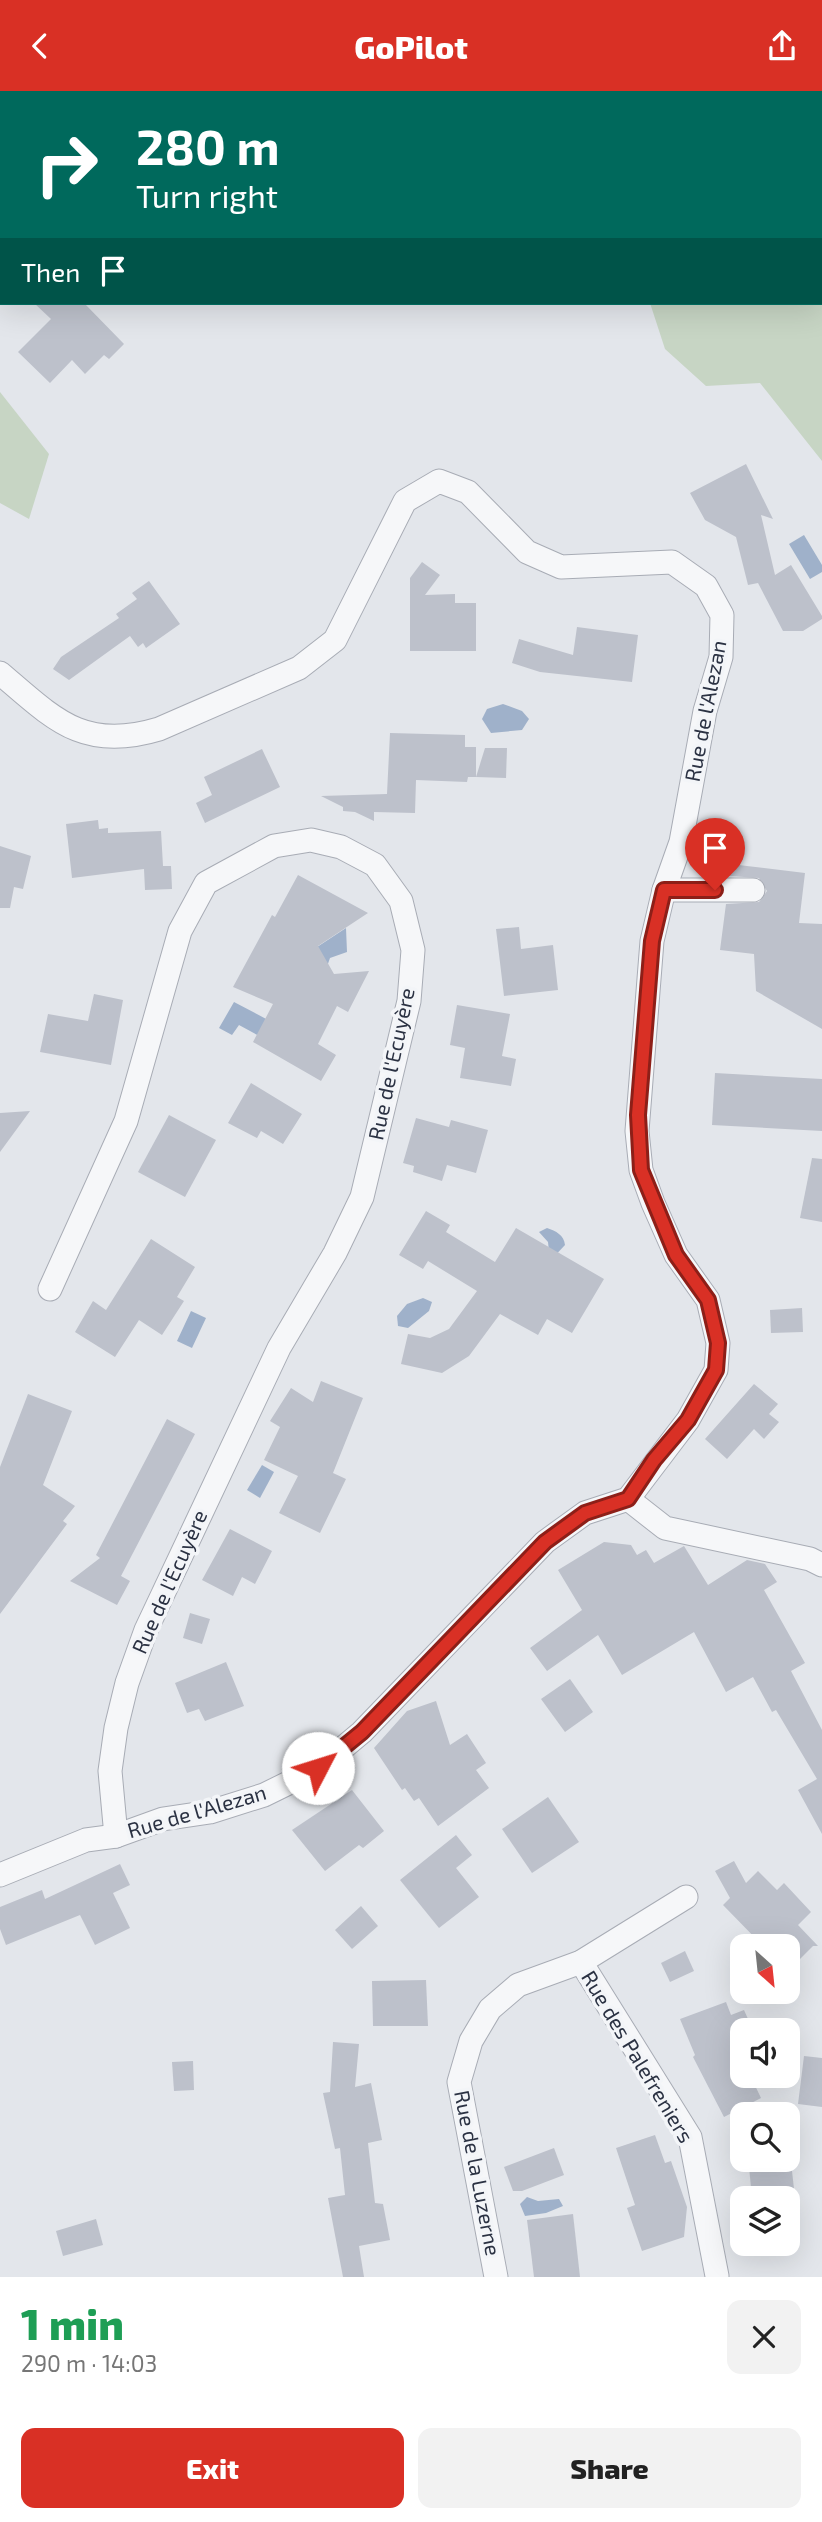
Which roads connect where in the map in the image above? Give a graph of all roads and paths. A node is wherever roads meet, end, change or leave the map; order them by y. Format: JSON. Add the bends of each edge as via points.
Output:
{"nodes":[{"id":1,"x":0,"y":673,"type":"edge"},
{"id":2,"x":664,"y":890,"type":"junction"},
{"id":3,"x":753,"y":890,"type":"dead end"},
{"id":4,"x":50,"y":1289,"type":"dead end"},
{"id":5,"x":628,"y":1499,"type":"junction"},
{"id":6,"x":822,"y":1565,"type":"edge"},
{"id":7,"x":116,"y":1836,"type":"junction"},
{"id":8,"x":0,"y":1875,"type":"edge"},
{"id":9,"x":686,"y":1897,"type":"dead end"},
{"id":10,"x":581,"y":1962,"type":"junction"},
{"id":11,"x":717,"y":2276,"type":"edge"},
{"id":12,"x":496,"y":2277,"type":"edge"}],
"edges":[{"from":1,"to":2,"type":"street","name":"Rue de l'Alezan","via":[[73,730],[107,737],[159,729],[299,668],[335,640],[405,502],[439,481],[468,492],[527,552],[561,566],[672,562],[706,586],[722,615],[721,657],[705,711],[681,842]]},
{"from":2,"to":3,"type":"street"},
{"from":2,"to":5,"type":"street","name":"Rue de l'Alezan","via":[[652,941],[638,1115],[641,1170],[676,1255],[708,1300],[718,1343],[716,1370],[688,1420]]},
{"from":4,"to":7,"type":"street","name":"Rue de l'Ecuyère","via":[[126,1121],[180,932],[206,883],[274,846],[310,840],[341,847],[375,865],[401,901],[413,950],[409,1001],[362,1197],[279,1348],[146,1630],[116,1728],[110,1771]]},
{"from":5,"to":6,"type":"street","via":[[665,1528]]},
{"from":5,"to":7,"type":"street","name":"Rue de l'Alezan","via":[[585,1513],[545,1542],[362,1732],[318,1768],[264,1795],[210,1812],[163,1819]]},
{"from":7,"to":8,"type":"street","name":"Rue de l'Alezan","via":[[86,1840]]},
{"from":9,"to":10,"type":"street","name":"Rue de la Luzerne"},
{"from":10,"to":11,"type":"street","name":"Rue des Palefreniers","via":[[690,2137]]},
{"from":10,"to":12,"type":"street","name":"Rue de la Luzerne","via":[[517,1985],[490,2008],[471,2041],[459,2082]]}]}
